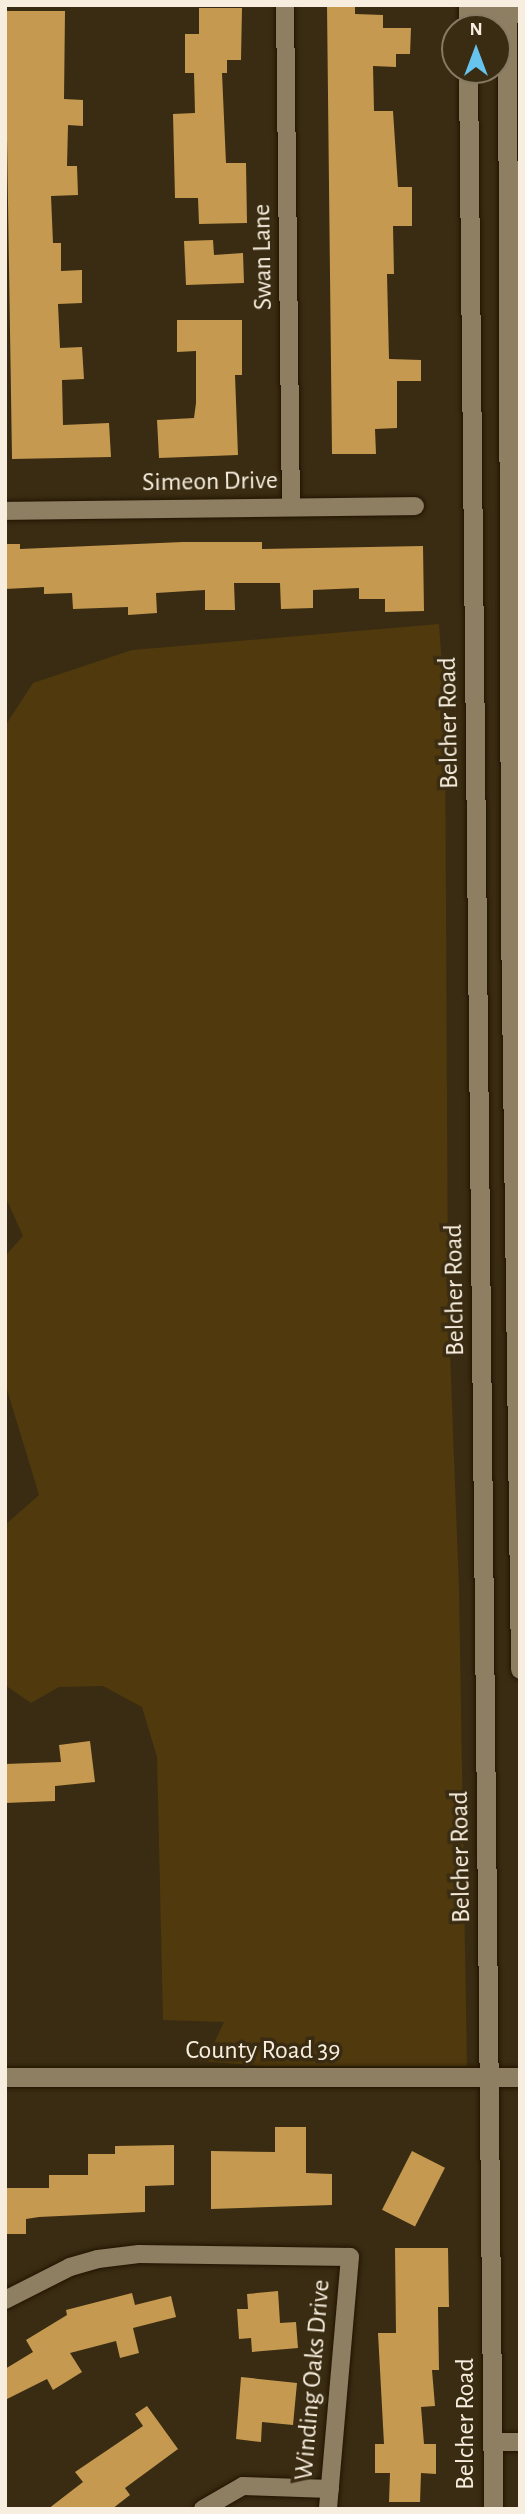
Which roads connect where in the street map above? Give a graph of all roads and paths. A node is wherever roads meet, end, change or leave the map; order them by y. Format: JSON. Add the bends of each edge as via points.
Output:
{"nodes":[{"id":1,"x":285,"y":5,"type":"edge"},
{"id":2,"x":511,"y":11,"type":"edge"},
{"id":3,"x":479,"y":14,"type":"edge"},
{"id":4,"x":468,"y":84,"type":"edge"},
{"id":5,"x":415,"y":506,"type":"dead end"},
{"id":6,"x":291,"y":507,"type":"junction"},
{"id":7,"x":5,"y":511,"type":"edge"},
{"id":8,"x":520,"y":1669,"type":"edge"},
{"id":9,"x":5,"y":2077,"type":"edge"},
{"id":10,"x":520,"y":2077,"type":"edge"},
{"id":11,"x":489,"y":2078,"type":"junction"},
{"id":12,"x":5,"y":2300,"type":"edge"},
{"id":13,"x":493,"y":2442,"type":"junction"},
{"id":14,"x":520,"y":2442,"type":"edge"},
{"id":15,"x":330,"y":2489,"type":"junction"},
{"id":16,"x":203,"y":2509,"type":"edge"},
{"id":17,"x":328,"y":2509,"type":"edge"},
{"id":18,"x":493,"y":2509,"type":"edge"}],
"edges":[{"from":1,"to":6,"type":"street","name":"Swan Lane"},
{"from":2,"to":3,"type":"street"},
{"from":2,"to":8,"type":"main road","via":[[510,920]]},
{"from":4,"to":11,"type":"main road","name":"Belcher Road"},
{"from":5,"to":6,"type":"street","name":"Simeon Drive"},
{"from":6,"to":7,"type":"street","name":"Simeon Drive"},
{"from":9,"to":11,"type":"main road","name":"County Road 39"},
{"from":10,"to":11,"type":"main road","name":"County Road 39"},
{"from":11,"to":13,"type":"main road","name":"Belcher Road"},
{"from":12,"to":15,"type":"street","name":"Winding Oaks Drive","via":[[69,2267],[111,2257],[350,2257]]},
{"from":13,"to":14,"type":"street"},
{"from":13,"to":18,"type":"main road","name":"Belcher Road"},
{"from":15,"to":16,"type":"street","via":[[243,2486]]},
{"from":15,"to":17,"type":"street","name":"Winding Oaks Drive"}]}
